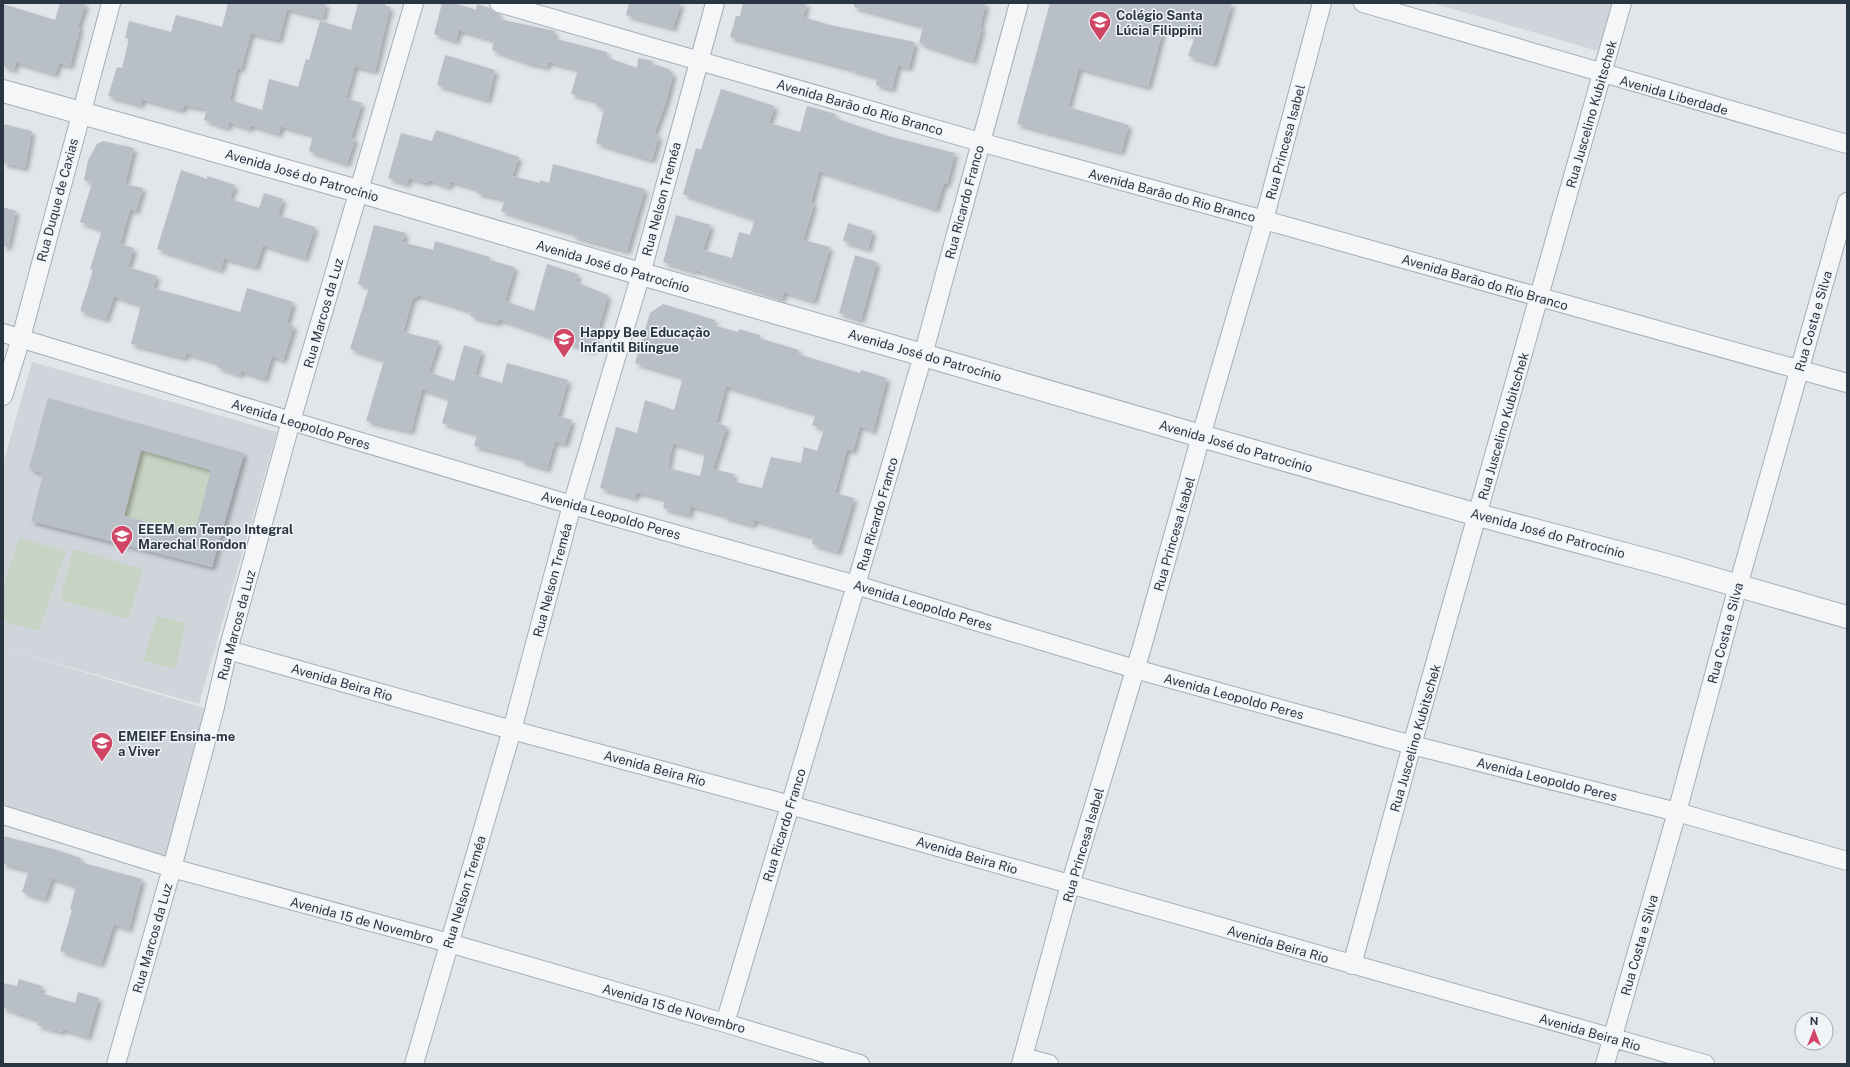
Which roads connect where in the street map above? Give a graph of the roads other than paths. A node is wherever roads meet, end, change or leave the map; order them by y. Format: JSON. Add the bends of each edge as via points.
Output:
{"nodes":[{"id":1,"x":111,"y":3,"type":"edge"},
{"id":2,"x":414,"y":3,"type":"edge"},
{"id":3,"x":499,"y":3,"type":"edge"},
{"id":4,"x":715,"y":3,"type":"edge"},
{"id":5,"x":1019,"y":3,"type":"edge"},
{"id":6,"x":1322,"y":3,"type":"edge"},
{"id":7,"x":1363,"y":3,"type":"edge"},
{"id":8,"x":1622,"y":3,"type":"edge"},
{"id":9,"x":698,"y":60,"type":"junction"},
{"id":10,"x":1602,"y":74,"type":"junction"},
{"id":11,"x":3,"y":90,"type":"edge"},
{"id":12,"x":81,"y":112,"type":"junction"},
{"id":13,"x":980,"y":142,"type":"junction"},
{"id":14,"x":1847,"y":144,"type":"edge"},
{"id":15,"x":358,"y":191,"type":"junction"},
{"id":16,"x":1847,"y":202,"type":"edge"},
{"id":17,"x":1264,"y":220,"type":"junction"},
{"id":18,"x":641,"y":274,"type":"junction"},
{"id":19,"x":1540,"y":297,"type":"junction"},
{"id":20,"x":3,"y":333,"type":"edge"},
{"id":21,"x":21,"y":338,"type":"junction"},
{"id":22,"x":923,"y":355,"type":"junction"},
{"id":23,"x":1799,"y":370,"type":"junction"},
{"id":24,"x":1847,"y":383,"type":"edge"},
{"id":25,"x":3,"y":396,"type":"edge"},
{"id":26,"x":291,"y":421,"type":"junction"},
{"id":27,"x":1201,"y":436,"type":"junction"},
{"id":28,"x":572,"y":505,"type":"junction"},
{"id":29,"x":1478,"y":515,"type":"junction"},
{"id":30,"x":856,"y":585,"type":"junction"},
{"id":31,"x":1738,"y":586,"type":"junction"},
{"id":32,"x":1847,"y":617,"type":"edge"},
{"id":33,"x":228,"y":650,"type":"junction"},
{"id":34,"x":1135,"y":668,"type":"junction"},
{"id":35,"x":512,"y":730,"type":"junction"},
{"id":36,"x":1412,"y":745,"type":"junction"},
{"id":37,"x":790,"y":805,"type":"junction"},
{"id":38,"x":1677,"y":812,"type":"junction"},
{"id":39,"x":3,"y":815,"type":"edge"},
{"id":40,"x":1847,"y":861,"type":"edge"},
{"id":41,"x":172,"y":868,"type":"junction"},
{"id":42,"x":1070,"y":885,"type":"junction"},
{"id":43,"x":449,"y":943,"type":"junction"},
{"id":44,"x":1352,"y":965,"type":"junction"},
{"id":45,"x":725,"y":1023,"type":"junction"},
{"id":46,"x":1613,"y":1038,"type":"junction"},
{"id":47,"x":1022,"y":1060,"type":"edge"},
{"id":48,"x":116,"y":1064,"type":"edge"},
{"id":49,"x":414,"y":1064,"type":"edge"},
{"id":50,"x":860,"y":1064,"type":"edge"},
{"id":51,"x":1049,"y":1064,"type":"edge"},
{"id":52,"x":1605,"y":1064,"type":"edge"},
{"id":53,"x":1704,"y":1064,"type":"edge"}],
"edges":[{"from":1,"to":12,"type":"street","name":"Rua Duque de Caxias"},
{"from":2,"to":15,"type":"street","name":"Rua Marcos da Luz"},
{"from":3,"to":9,"type":"street","name":"Avenida Barão do Rio Branco"},
{"from":4,"to":9,"type":"street","name":"Rua Nelson Treméa"},
{"from":5,"to":13,"type":"street","name":"Rua Ricardo Franco"},
{"from":6,"to":17,"type":"street","name":"Rua Princesa Isabel"},
{"from":7,"to":10,"type":"street","name":"Avenida Liberdade"},
{"from":8,"to":10,"type":"street","name":"Rua Juscelino Kubitschek"},
{"from":9,"to":13,"type":"street","name":"Avenida Barão do Rio Branco"},
{"from":9,"to":18,"type":"street","name":"Rua Nelson Treméa"},
{"from":10,"to":14,"type":"street","name":"Avenida Liberdade"},
{"from":10,"to":19,"type":"street","name":"Rua Juscelino Kubitschek"},
{"from":11,"to":12,"type":"street","name":"Avenida José do Patrocínio"},
{"from":12,"to":15,"type":"street","name":"Avenida José do Patrocínio"},
{"from":12,"to":21,"type":"street","name":"Rua Duque de Caxias"},
{"from":13,"to":17,"type":"street","name":"Avenida Barão do Rio Branco"},
{"from":13,"to":22,"type":"street","name":"Rua Ricardo Franco"},
{"from":15,"to":18,"type":"street","name":"Avenida José do Patrocínio"},
{"from":15,"to":26,"type":"street","name":"Rua Marcos da Luz"},
{"from":16,"to":23,"type":"street","name":"Rua Costa e Silva"},
{"from":17,"to":19,"type":"street","name":"Avenida Barão do Rio Branco"},
{"from":17,"to":27,"type":"street","name":"Rua Princesa Isabel"},
{"from":18,"to":22,"type":"street","name":"Avenida José do Patrocínio"},
{"from":18,"to":28,"type":"street","name":"Rua Nelson Treméa"},
{"from":19,"to":23,"type":"street","name":"Avenida Barão do Rio Branco"},
{"from":19,"to":29,"type":"street","name":"Rua Juscelino Kubitschek"},
{"from":20,"to":21,"type":"street","name":"Avenida Leopoldo Peres"},
{"from":21,"to":25,"type":"street","name":"Rua Duque de Caxias"},
{"from":21,"to":26,"type":"street","name":"Avenida Leopoldo Peres"},
{"from":22,"to":27,"type":"street","name":"Avenida José do Patrocínio"},
{"from":22,"to":30,"type":"street","name":"Rua Ricardo Franco"},
{"from":23,"to":24,"type":"street","name":"Avenida Barão do Rio Branco"},
{"from":23,"to":31,"type":"street","name":"Rua Costa e Silva"},
{"from":26,"to":28,"type":"street","name":"Avenida Leopoldo Peres"},
{"from":26,"to":33,"type":"street","name":"Rua Marcos da Luz"},
{"from":27,"to":29,"type":"street","name":"Avenida José do Patrocínio"},
{"from":27,"to":34,"type":"street","name":"Rua Princesa Isabel"},
{"from":28,"to":30,"type":"street","name":"Avenida Leopoldo Peres"},
{"from":28,"to":35,"type":"street","name":"Rua Nelson Treméa"},
{"from":29,"to":31,"type":"street","name":"Avenida José do Patrocínio"},
{"from":29,"to":36,"type":"street","name":"Rua Juscelino Kubitschek"},
{"from":30,"to":34,"type":"street","name":"Avenida Leopoldo Peres"},
{"from":30,"to":37,"type":"street","name":"Rua Ricardo Franco"},
{"from":31,"to":32,"type":"street","name":"Avenida José do Patrocínio"},
{"from":31,"to":38,"type":"street","name":"Rua Costa e Silva"},
{"from":33,"to":35,"type":"street","name":"Avenida Beira Rio"},
{"from":33,"to":41,"type":"street","name":"Rua Marcos da Luz"},
{"from":34,"to":36,"type":"street","name":"Avenida Leopoldo Peres"},
{"from":34,"to":42,"type":"street","name":"Rua Princesa Isabel"},
{"from":35,"to":37,"type":"street","name":"Avenida Beira Rio"},
{"from":35,"to":43,"type":"street","name":"Rua Nelson Treméa"},
{"from":36,"to":38,"type":"street","name":"Avenida Leopoldo Peres"},
{"from":36,"to":44,"type":"street","name":"Rua Juscelino Kubitschek"},
{"from":37,"to":42,"type":"street","name":"Avenida Beira Rio"},
{"from":37,"to":45,"type":"street","name":"Rua Ricardo Franco"},
{"from":38,"to":40,"type":"street","name":"Avenida Leopoldo Peres"},
{"from":38,"to":46,"type":"street","name":"Rua Costa e Silva"},
{"from":39,"to":41,"type":"street","name":"Avenida 15 de Novembro"},
{"from":41,"to":43,"type":"street","name":"Avenida 15 de Novembro"},
{"from":41,"to":48,"type":"street","name":"Rua Marcos da Luz"},
{"from":42,"to":44,"type":"street","name":"Avenida Beira Rio"},
{"from":42,"to":47,"type":"street","name":"Rua Princesa Isabel"},
{"from":43,"to":45,"type":"street","name":"Avenida 15 de Novembro"},
{"from":43,"to":49,"type":"street","name":"Rua Nelson Treméa"},
{"from":44,"to":46,"type":"street","name":"Avenida Beira Rio"},
{"from":45,"to":50,"type":"street","name":"Avenida 15 de Novembro"},
{"from":46,"to":52,"type":"street","name":"Rua Costa e Silva"},
{"from":46,"to":53,"type":"street","name":"Avenida Beira Rio"},
{"from":47,"to":51,"type":"street"}]}
